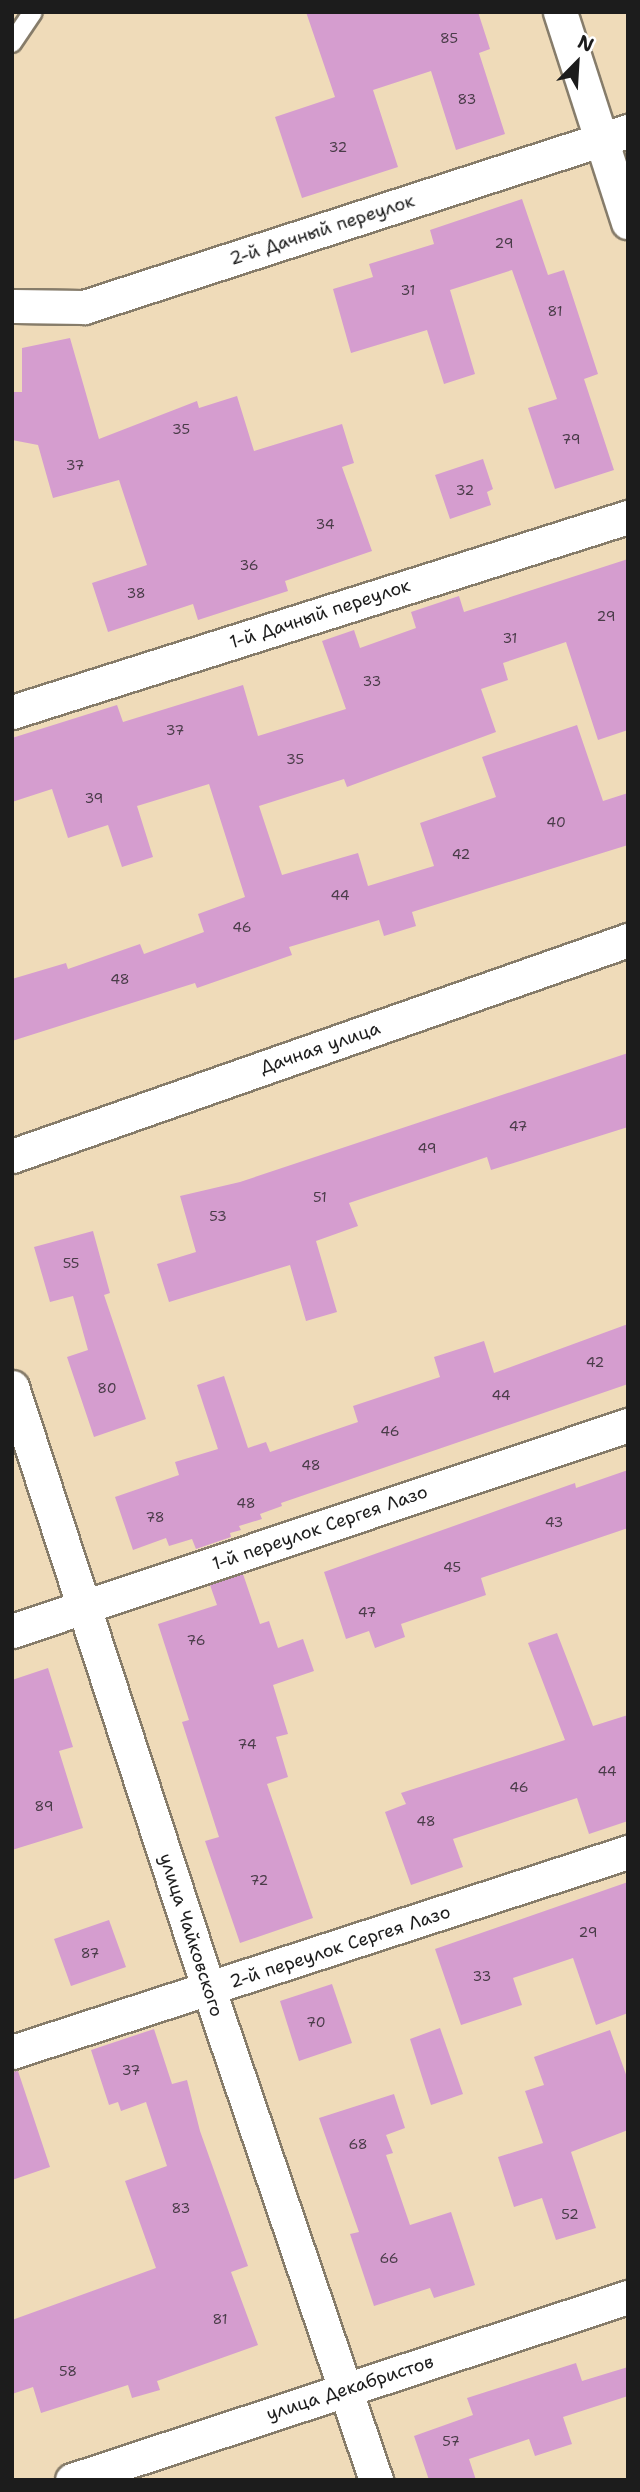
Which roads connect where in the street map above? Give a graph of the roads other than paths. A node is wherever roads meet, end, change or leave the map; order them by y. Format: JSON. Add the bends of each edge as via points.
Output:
{"nodes":[{"id":1,"x":33,"y":12,"type":"edge"},
{"id":2,"x":560,"y":12,"type":"edge"},
{"id":3,"x":12,"y":43,"type":"edge"},
{"id":4,"x":614,"y":136,"type":"edge"},
{"id":5,"x":628,"y":222,"type":"edge"},
{"id":6,"x":12,"y":306,"type":"edge"},
{"id":7,"x":628,"y":517,"type":"edge"},
{"id":8,"x":12,"y":712,"type":"edge"},
{"id":9,"x":628,"y":940,"type":"edge"},
{"id":10,"x":12,"y":1156,"type":"edge"},
{"id":11,"x":12,"y":1387,"type":"edge"},
{"id":12,"x":628,"y":1425,"type":"edge"},
{"id":13,"x":84,"y":1608,"type":"junction"},
{"id":14,"x":12,"y":1631,"type":"edge"},
{"id":15,"x":628,"y":1852,"type":"edge"},
{"id":16,"x":209,"y":1990,"type":"junction"},
{"id":17,"x":12,"y":2052,"type":"edge"},
{"id":18,"x":628,"y":2297,"type":"edge"},
{"id":19,"x":345,"y":2389,"type":"junction"},
{"id":20,"x":72,"y":2480,"type":"edge"},
{"id":21,"x":376,"y":2480,"type":"edge"}],
"edges":[{"from":1,"to":3,"type":"lane"},
{"from":2,"to":4,"type":"street"},
{"from":4,"to":5,"type":"street"},
{"from":4,"to":6,"type":"street","name":"2-й Дачный переулок","via":[[83,307]]},
{"from":7,"to":8,"type":"street","name":"1-й Дачный переулок"},
{"from":9,"to":10,"type":"street","name":"Дачная улица"},
{"from":11,"to":13,"type":"street","name":"улица Чайковского"},
{"from":12,"to":13,"type":"street","name":"1-й переулок Сергея Лазо"},
{"from":13,"to":14,"type":"street","name":"1-й переулок Сергея Лазо"},
{"from":13,"to":16,"type":"street","name":"улица Чайковского"},
{"from":15,"to":16,"type":"street","name":"2-й переулок Сергея Лазо"},
{"from":16,"to":17,"type":"street","name":"2-й переулок Сергея Лазо"},
{"from":16,"to":19,"type":"street","name":"улица Чайковского"},
{"from":18,"to":19,"type":"street","name":"улица Декабристов"},
{"from":19,"to":20,"type":"street","name":"улица Декабристов"},
{"from":19,"to":21,"type":"street","name":"улица Чайковского"}]}
